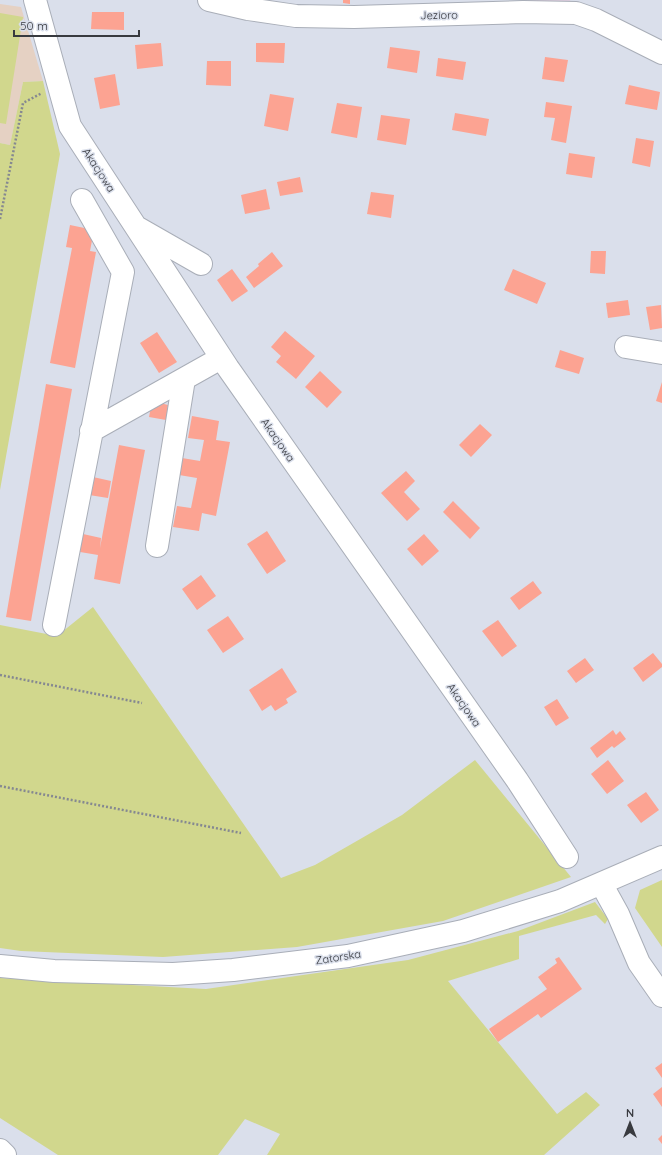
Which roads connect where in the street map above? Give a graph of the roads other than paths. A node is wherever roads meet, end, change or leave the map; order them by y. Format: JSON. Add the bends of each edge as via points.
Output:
{"nodes":[{"id":1,"x":35,"y":0,"type":"edge"},
{"id":2,"x":209,"y":0,"type":"edge"},
{"id":3,"x":249,"y":5,"type":"edge"},
{"id":4,"x":481,"y":7,"type":"edge"},
{"id":5,"x":576,"y":7,"type":"edge"},
{"id":6,"x":662,"y":53,"type":"edge"},
{"id":7,"x":82,"y":200,"type":"dead end"},
{"id":8,"x":135,"y":226,"type":"junction"},
{"id":9,"x":201,"y":264,"type":"dead end"},
{"id":10,"x":626,"y":347,"type":"dead end"},
{"id":11,"x":662,"y":353,"type":"edge"},
{"id":12,"x":221,"y":358,"type":"junction"},
{"id":13,"x":184,"y":379,"type":"junction"},
{"id":14,"x":91,"y":431,"type":"junction"},
{"id":15,"x":157,"y":546,"type":"dead end"},
{"id":16,"x":54,"y":625,"type":"dead end"},
{"id":17,"x":567,"y":857,"type":"dead end"},
{"id":18,"x":662,"y":858,"type":"edge"},
{"id":19,"x":602,"y":884,"type":"junction"},
{"id":20,"x":0,"y":966,"type":"edge"},
{"id":21,"x":662,"y":996,"type":"edge"},
{"id":22,"x":0,"y":1150,"type":"edge"},
{"id":23,"x":5,"y":1155,"type":"edge"}],
"edges":[{"from":1,"to":8,"type":"street","name":"Akacjowa","via":[[70,126]]},
{"from":2,"to":3,"type":"street","name":"Jezioro"},
{"from":3,"to":4,"type":"street","name":"Jezioro","via":[[296,16],[354,17]]},
{"from":4,"to":5,"type":"street","name":"Jezioro","via":[[523,12]]},
{"from":5,"to":6,"type":"street","name":"Jezioro","via":[[596,20]]},
{"from":7,"to":14,"type":"street","via":[[123,272]]},
{"from":8,"to":9,"type":"street"},
{"from":8,"to":12,"type":"street","name":"Akacjowa"},
{"from":10,"to":11,"type":"street"},
{"from":12,"to":13,"type":"street"},
{"from":12,"to":17,"type":"street","name":"Akacjowa","via":[[517,780]]},
{"from":13,"to":14,"type":"street"},
{"from":13,"to":15,"type":"street"},
{"from":14,"to":16,"type":"street"},
{"from":18,"to":19,"type":"street","name":"Zatorska"},
{"from":19,"to":20,"type":"street","name":"Zatorska","via":[[560,901],[463,931],[348,956],[234,970],[174,974],[54,971]]},
{"from":19,"to":21,"type":"street","via":[[639,963]]},
{"from":22,"to":23,"type":"street"}]}
